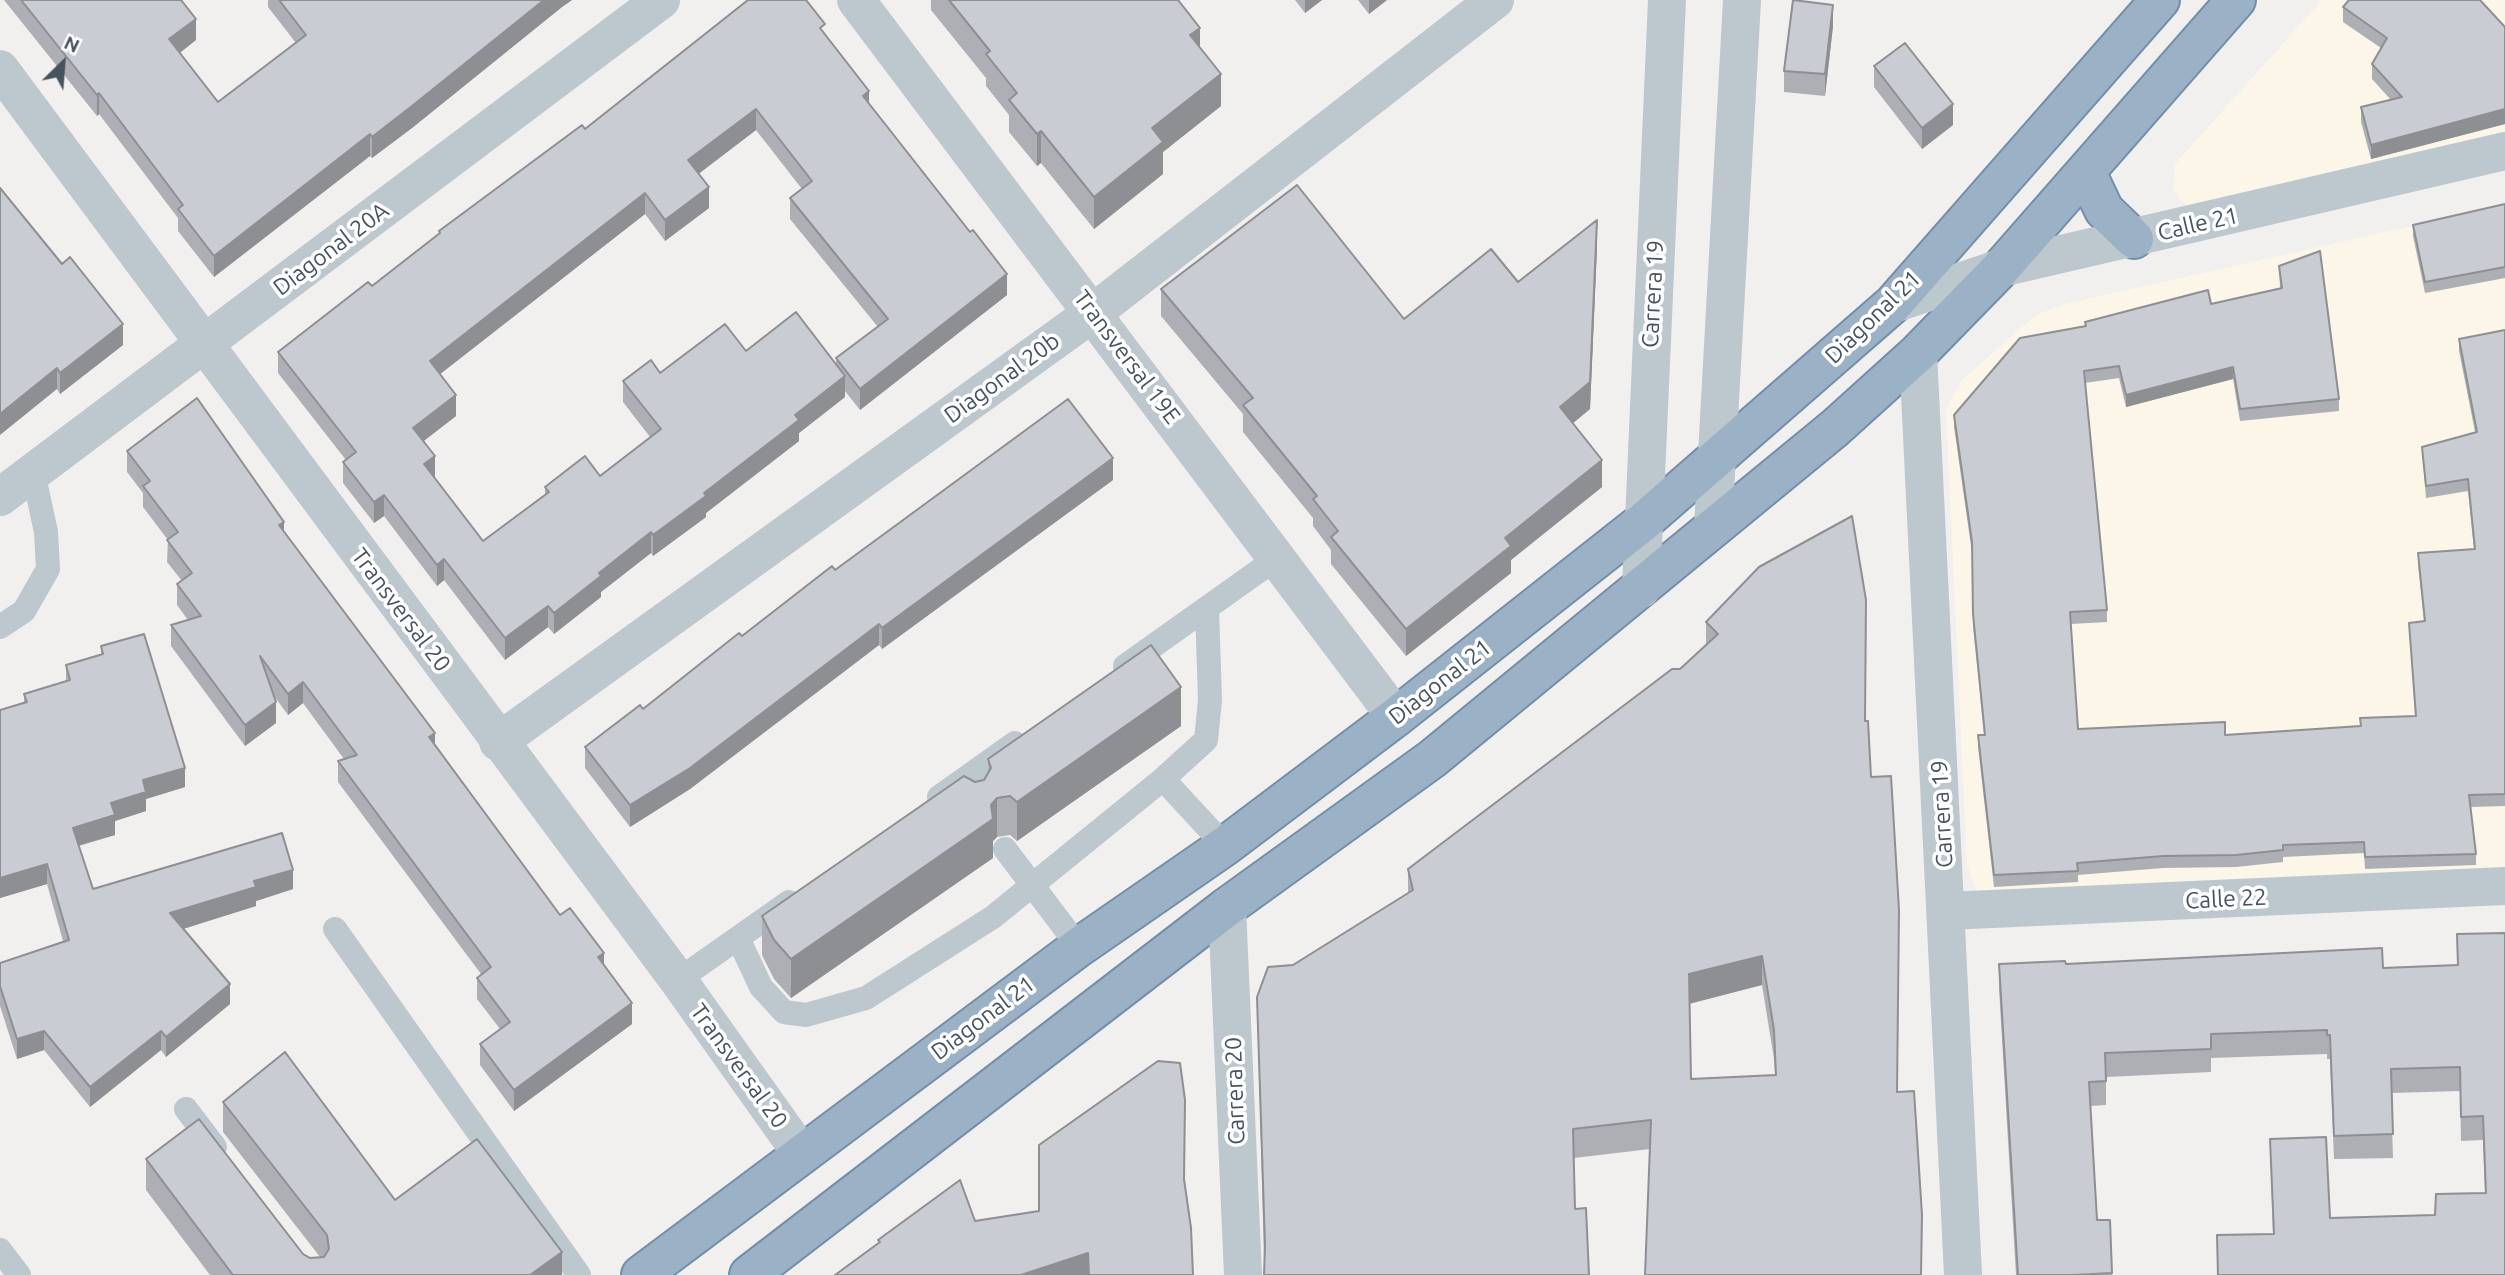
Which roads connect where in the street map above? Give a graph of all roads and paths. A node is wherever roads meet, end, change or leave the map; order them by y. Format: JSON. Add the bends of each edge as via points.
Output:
{"nodes":[{"id":1,"x":661,"y":0,"type":"edge"},
{"id":2,"x":856,"y":0,"type":"edge"},
{"id":3,"x":1495,"y":0,"type":"edge"},
{"id":4,"x":1667,"y":0,"type":"edge"},
{"id":5,"x":1742,"y":0,"type":"edge"},
{"id":6,"x":2160,"y":0,"type":"edge"},
{"id":7,"x":2236,"y":0,"type":"edge"},
{"id":8,"x":0,"y":69,"type":"edge"},
{"id":9,"x":2505,"y":151,"type":"edge"},
{"id":10,"x":2086,"y":172,"type":"junction"},
{"id":11,"x":2134,"y":239,"type":"junction"},
{"id":12,"x":2001,"y":268,"type":"junction"},
{"id":13,"x":1893,"y":304,"type":"junction"},
{"id":14,"x":1094,"y":312,"type":"junction"},
{"id":15,"x":204,"y":345,"type":"junction"},
{"id":16,"x":1918,"y":354,"type":"junction"},
{"id":17,"x":1718,"y":453,"type":"junction"},
{"id":18,"x":33,"y":472,"type":"junction"},
{"id":19,"x":0,"y":497,"type":"edge"},
{"id":20,"x":1643,"y":522,"type":"junction"},
{"id":21,"x":1713,"y":528,"type":"junction"},
{"id":22,"x":1277,"y":558,"type":"junction"},
{"id":23,"x":1641,"y":589,"type":"junction"},
{"id":24,"x":1207,"y":608,"type":"junction"},
{"id":25,"x":0,"y":626,"type":"edge"},
{"id":26,"x":1107,"y":679,"type":"edge"},
{"id":27,"x":1396,"y":717,"type":"junction"},
{"id":28,"x":1029,"y":734,"type":"edge"},
{"id":29,"x":498,"y":742,"type":"junction"},
{"id":30,"x":1163,"y":779,"type":"junction"},
{"id":31,"x":917,"y":812,"type":"edge"},
{"id":32,"x":1225,"y":846,"type":"junction"},
{"id":33,"x":1005,"y":849,"type":"dead end"},
{"id":34,"x":1030,"y":886,"type":"junction"},
{"id":35,"x":2505,"y":886,"type":"edge"},
{"id":36,"x":805,"y":891,"type":"edge"},
{"id":37,"x":1227,"y":907,"type":"junction"},
{"id":38,"x":1947,"y":911,"type":"junction"},
{"id":39,"x":335,"y":929,"type":"dead end"},
{"id":40,"x":738,"y":938,"type":"junction"},
{"id":41,"x":1079,"y":947,"type":"junction"},
{"id":42,"x":678,"y":980,"type":"junction"},
{"id":43,"x":186,"y":1109,"type":"dead end"},
{"id":44,"x":801,"y":1153,"type":"junction"},
{"id":45,"x":226,"y":1161,"type":"edge"},
{"id":46,"x":0,"y":1250,"type":"edge"},
{"id":47,"x":19,"y":1275,"type":"edge"},
{"id":48,"x":579,"y":1275,"type":"edge"},
{"id":49,"x":641,"y":1275,"type":"edge"},
{"id":50,"x":749,"y":1275,"type":"edge"},
{"id":51,"x":1242,"y":1275,"type":"edge"},
{"id":52,"x":1963,"y":1275,"type":"edge"}],
"edges":[{"from":1,"to":15,"type":"street","name":"Diagonal 20A"},
{"from":2,"to":14,"type":"street","name":"Transversal 19E"},
{"from":3,"to":14,"type":"street","name":"Diagonal 20b"},
{"from":4,"to":20,"type":"street","name":"Carrera 19"},
{"from":5,"to":17,"type":"street"},
{"from":6,"to":13,"type":"highway","name":"Diagonal 21"},
{"from":7,"to":10,"type":"highway"},
{"from":8,"to":15,"type":"street","name":"Transversal 20"},
{"from":9,"to":11,"type":"street","name":"Calle 21"},
{"from":10,"to":11,"type":"highway","via":[[2104,210]]},
{"from":10,"to":12,"type":"highway"},
{"from":11,"to":12,"type":"street","name":"Calle 21"},
{"from":12,"to":13,"type":"street","name":"Calle 21"},
{"from":12,"to":16,"type":"highway"},
{"from":13,"to":17,"type":"highway","name":"Diagonal 21"},
{"from":14,"to":22,"type":"street","name":"Transversal 19E"},
{"from":14,"to":29,"type":"street","name":"Diagonal 20b"},
{"from":15,"to":18,"type":"street","name":"Diagonal 20A"},
{"from":15,"to":29,"type":"street","name":"Transversal 20"},
{"from":16,"to":21,"type":"highway"},
{"from":16,"to":38,"type":"street","name":"Carrera 19"},
{"from":17,"to":20,"type":"highway","name":"Diagonal 21"},
{"from":17,"to":21,"type":"street"},
{"from":18,"to":19,"type":"street","name":"Diagonal 20A"},
{"from":18,"to":25,"type":"lane","via":[[46,532],[47,569],[24,611]]},
{"from":20,"to":23,"type":"street","name":"Carrera 19"},
{"from":20,"to":27,"type":"highway","name":"Diagonal 21"},
{"from":21,"to":23,"type":"highway"},
{"from":22,"to":24,"type":"lane"},
{"from":22,"to":27,"type":"street","name":"Transversal 19E"},
{"from":23,"to":37,"type":"highway","via":[[1432,759]]},
{"from":24,"to":26,"type":"lane"},
{"from":24,"to":30,"type":"lane","via":[[1210,700],[1206,740]]},
{"from":27,"to":32,"type":"highway","name":"Diagonal 21"},
{"from":28,"to":31,"type":"lane","via":[[967,789]]},
{"from":29,"to":42,"type":"street","name":"Transversal 20"},
{"from":30,"to":32,"type":"lane"},
{"from":30,"to":34,"type":"lane"},
{"from":32,"to":41,"type":"highway","name":"Diagonal 21"},
{"from":33,"to":34,"type":"lane"},
{"from":34,"to":40,"type":"lane","via":[[993,917],[866,998],[806,1015],[784,1012],[761,987]]},
{"from":34,"to":41,"type":"lane"},
{"from":35,"to":38,"type":"street","name":"Calle 22"},
{"from":36,"to":40,"type":"lane"},
{"from":37,"to":50,"type":"highway"},
{"from":37,"to":51,"type":"street","name":"Carrera 20"},
{"from":38,"to":52,"type":"street","name":"Carrera 19"},
{"from":39,"to":48,"type":"lane"},
{"from":40,"to":42,"type":"lane"},
{"from":41,"to":44,"type":"highway","name":"Diagonal 21"},
{"from":42,"to":44,"type":"street","name":"Transversal 20"},
{"from":43,"to":45,"type":"lane"},
{"from":44,"to":49,"type":"highway","name":"Diagonal 21"},
{"from":46,"to":47,"type":"lane"}]}
